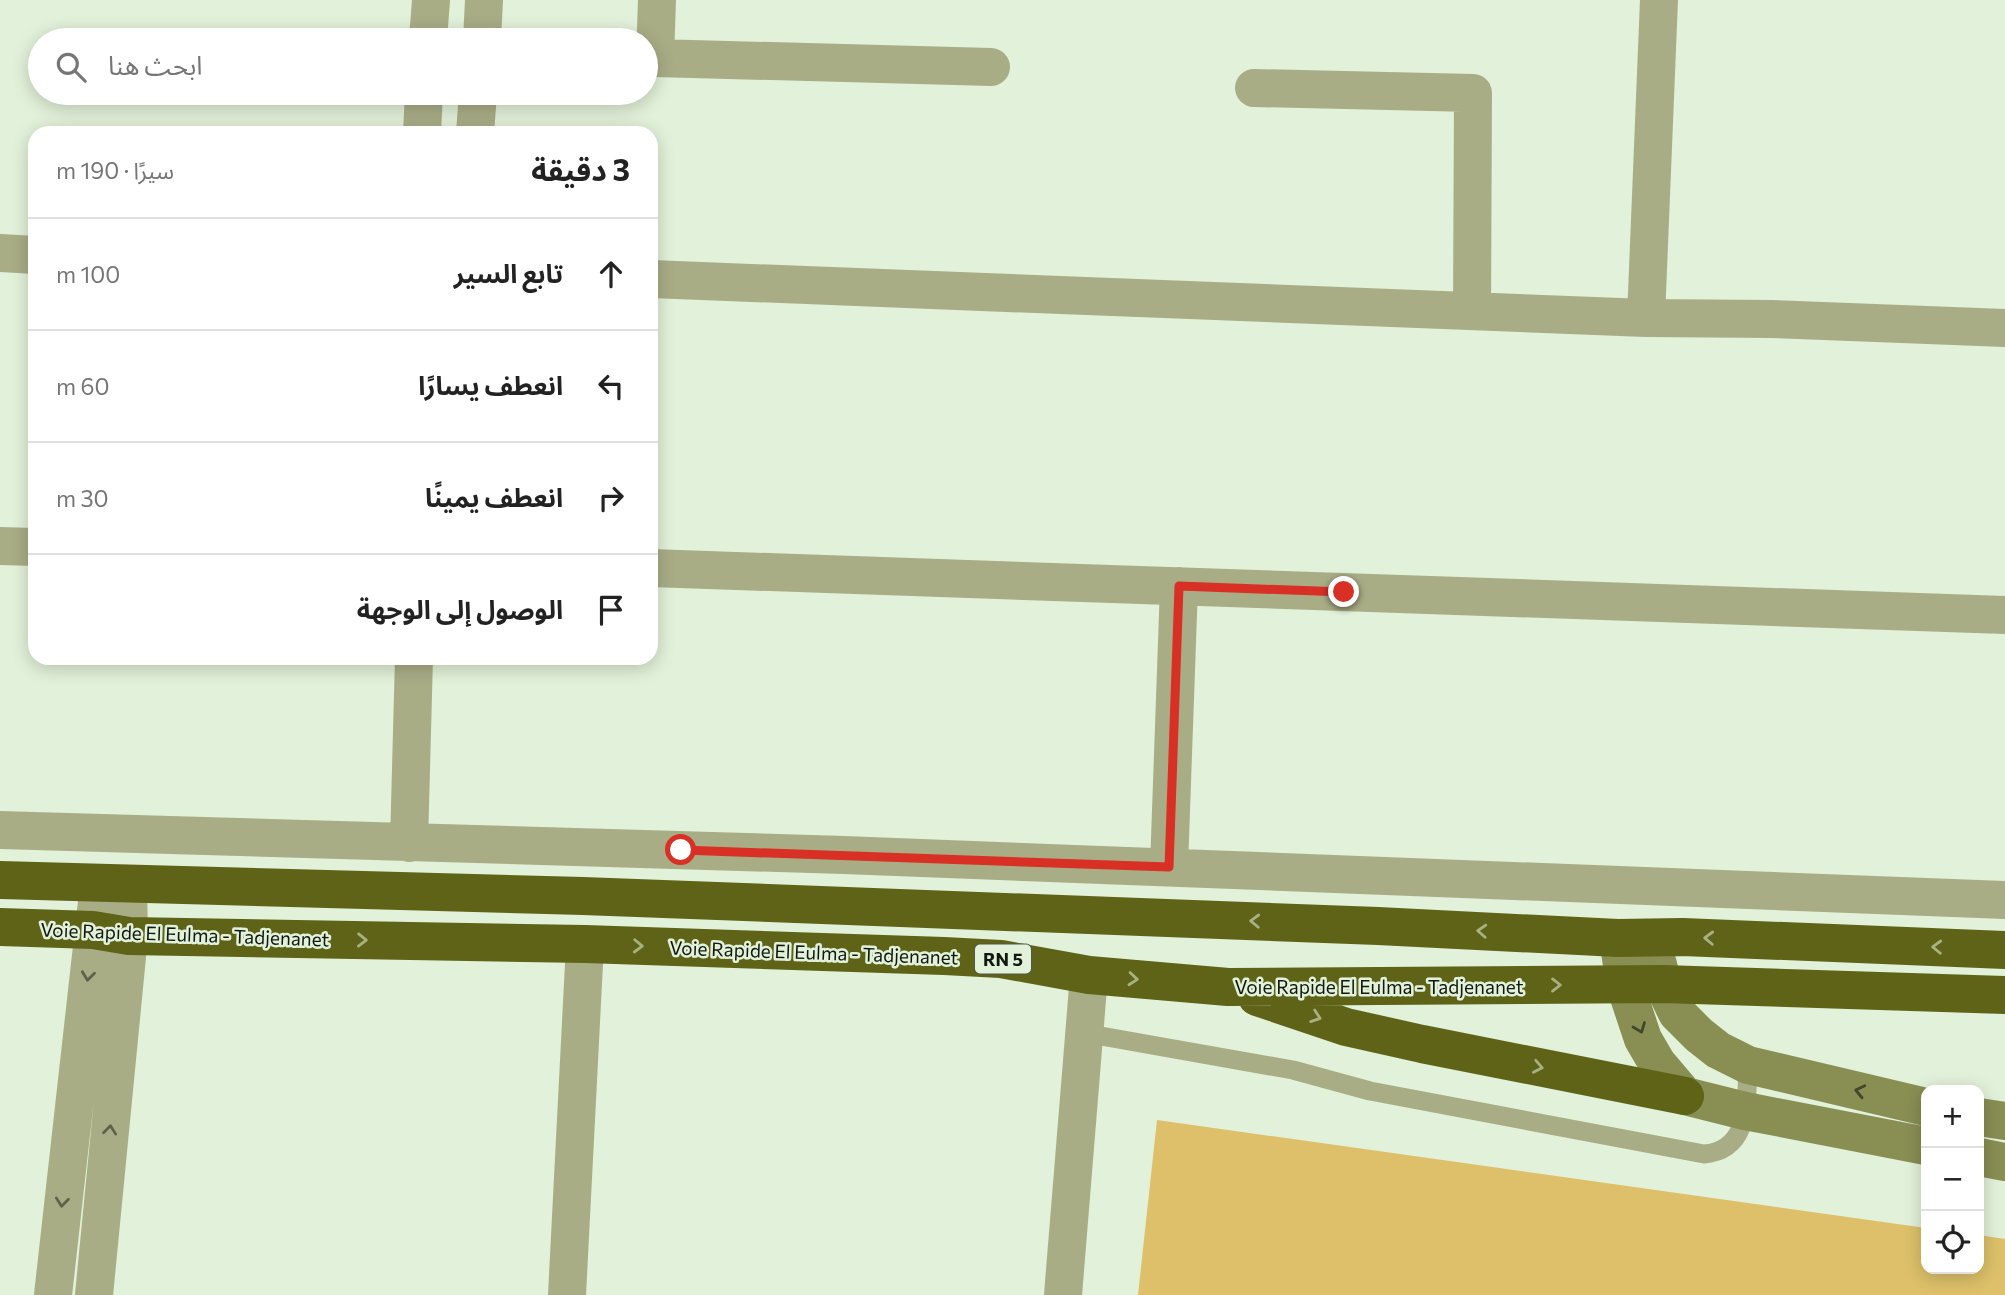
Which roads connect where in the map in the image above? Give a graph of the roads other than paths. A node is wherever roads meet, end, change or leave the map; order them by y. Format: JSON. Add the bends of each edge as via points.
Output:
{"nodes":[{"id":1,"x":431,"y":0,"type":"edge"},
{"id":2,"x":484,"y":0,"type":"edge"},
{"id":3,"x":657,"y":0,"type":"edge"},
{"id":4,"x":1659,"y":0,"type":"edge"},
{"id":5,"x":429,"y":28,"type":"edge"},
{"id":6,"x":483,"y":28,"type":"edge"},
{"id":7,"x":656,"y":28,"type":"edge"},
{"id":8,"x":658,"y":58,"type":"edge"},
{"id":9,"x":990,"y":67,"type":"dead end"},
{"id":10,"x":1254,"y":88,"type":"dead end"},
{"id":11,"x":424,"y":105,"type":"edge"},
{"id":12,"x":477,"y":105,"type":"edge"},
{"id":13,"x":423,"y":126,"type":"edge"},
{"id":14,"x":476,"y":126,"type":"edge"},
{"id":15,"x":0,"y":253,"type":"edge"},
{"id":16,"x":28,"y":255,"type":"edge"},
{"id":17,"x":658,"y":279,"type":"edge"},
{"id":18,"x":1472,"y":311,"type":"junction"},
{"id":19,"x":1646,"y":318,"type":"junction"},
{"id":20,"x":2005,"y":328,"type":"edge"},
{"id":21,"x":0,"y":546,"type":"edge"},
{"id":22,"x":28,"y":547,"type":"edge"},
{"id":23,"x":658,"y":568,"type":"edge"},
{"id":24,"x":1179,"y":586,"type":"junction"},
{"id":25,"x":2005,"y":615,"type":"edge"},
{"id":26,"x":414,"y":665,"type":"edge"},
{"id":27,"x":0,"y":830,"type":"edge"},
{"id":28,"x":409,"y":842,"type":"junction"},
{"id":29,"x":1169,"y":867,"type":"junction"},
{"id":30,"x":0,"y":880,"type":"edge"},
{"id":31,"x":113,"y":884,"type":"junction"},
{"id":32,"x":2005,"y":900,"type":"edge"},
{"id":33,"x":0,"y":927,"type":"edge"},
{"id":34,"x":111,"y":933,"type":"junction"},
{"id":35,"x":1635,"y":938,"type":"junction"},
{"id":36,"x":585,"y":944,"type":"junction"},
{"id":37,"x":2005,"y":950,"type":"edge"},
{"id":38,"x":1089,"y":975,"type":"junction"},
{"id":39,"x":1663,"y":984,"type":"junction"},
{"id":40,"x":1625,"y":985,"type":"junction"},
{"id":41,"x":1228,"y":987,"type":"junction"},
{"id":42,"x":2005,"y":995,"type":"edge"},
{"id":43,"x":1084,"y":1033,"type":"junction"},
{"id":44,"x":1748,"y":1065,"type":"junction"},
{"id":45,"x":1685,"y":1096,"type":"junction"},
{"id":46,"x":1921,"y":1106,"type":"edge"},
{"id":47,"x":1745,"y":1111,"type":"junction"},
{"id":48,"x":1984,"y":1117,"type":"edge"},
{"id":49,"x":2005,"y":1121,"type":"edge"},
{"id":50,"x":1921,"y":1145,"type":"edge"},
{"id":51,"x":1984,"y":1158,"type":"edge"},
{"id":52,"x":2005,"y":1162,"type":"edge"},
{"id":53,"x":53,"y":1295,"type":"edge"},
{"id":54,"x":94,"y":1295,"type":"edge"},
{"id":55,"x":567,"y":1295,"type":"edge"},
{"id":56,"x":1063,"y":1295,"type":"edge"}],
"edges":[{"from":1,"to":5,"type":"street"},
{"from":2,"to":6,"type":"street"},
{"from":3,"to":7,"type":"street"},
{"from":4,"to":19,"type":"street"},
{"from":8,"to":9,"type":"street"},
{"from":10,"to":18,"type":"street","via":[[1473,93]]},
{"from":11,"to":13,"type":"street"},
{"from":12,"to":14,"type":"street"},
{"from":15,"to":16,"type":"street"},
{"from":17,"to":18,"type":"street"},
{"from":18,"to":19,"type":"street"},
{"from":19,"to":20,"type":"street"},
{"from":21,"to":22,"type":"street"},
{"from":23,"to":24,"type":"street"},
{"from":24,"to":25,"type":"street"},
{"from":24,"to":29,"type":"street"},
{"from":26,"to":28,"type":"street"},
{"from":27,"to":28,"type":"street"},
{"from":28,"to":29,"type":"street"},
{"from":29,"to":32,"type":"street"},
{"from":30,"to":31,"type":"highway"},
{"from":31,"to":34,"type":"street"},
{"from":35,"to":31,"type":"highway","one_way":true,"via":[[597,897]]},
{"from":33,"to":34,"type":"highway","name":"Voie Rapide El Eulma - Tadjenanet","number":"RN 5"},
{"from":34,"to":36,"type":"highway","name":"Voie Rapide El Eulma - Tadjenanet","number":"RN 5","one_way":true},
{"from":34,"to":53,"type":"street","one_way":true},
{"from":54,"to":34,"type":"street","one_way":true},
{"from":37,"to":35,"type":"highway","one_way":true},
{"from":35,"to":39,"type":"main road"},
{"from":35,"to":40,"type":"main road"},
{"from":36,"to":38,"type":"highway","name":"Voie Rapide El Eulma - Tadjenanet","number":"RN 5","one_way":true,"via":[[1002,959]]},
{"from":36,"to":55,"type":"street"},
{"from":38,"to":41,"type":"highway","name":"Voie Rapide El Eulma - Tadjenanet","number":"RN 5","one_way":true},
{"from":38,"to":43,"type":"street"},
{"from":39,"to":40,"type":"highway","name":"Voie Rapide El Eulma - Tadjenanet","number":"RN 5"},
{"from":39,"to":42,"type":"highway","name":"Voie Rapide El Eulma - Tadjenanet","number":"RN 5"},
{"from":39,"to":44,"type":"main road","via":[[1677,1013],[1699,1035]]},
{"from":41,"to":40,"type":"highway","name":"Voie Rapide El Eulma - Tadjenanet","number":"RN 5","one_way":true},
{"from":40,"to":45,"type":"main road","one_way":true,"via":[[1643,1039]]},
{"from":41,"to":45,"type":"highway","one_way":true,"via":[[1346,1027]]},
{"from":43,"to":47,"type":"lane","via":[[1293,1070],[1370,1091],[1704,1154],[1719,1153],[1740,1135]]},
{"from":43,"to":56,"type":"street"},
{"from":46,"to":44,"type":"main road","one_way":true},
{"from":44,"to":47,"type":"lane"},
{"from":45,"to":47,"type":"main road"},
{"from":47,"to":50,"type":"main road"},
{"from":48,"to":49,"type":"main road"},
{"from":51,"to":52,"type":"main road"}]}
